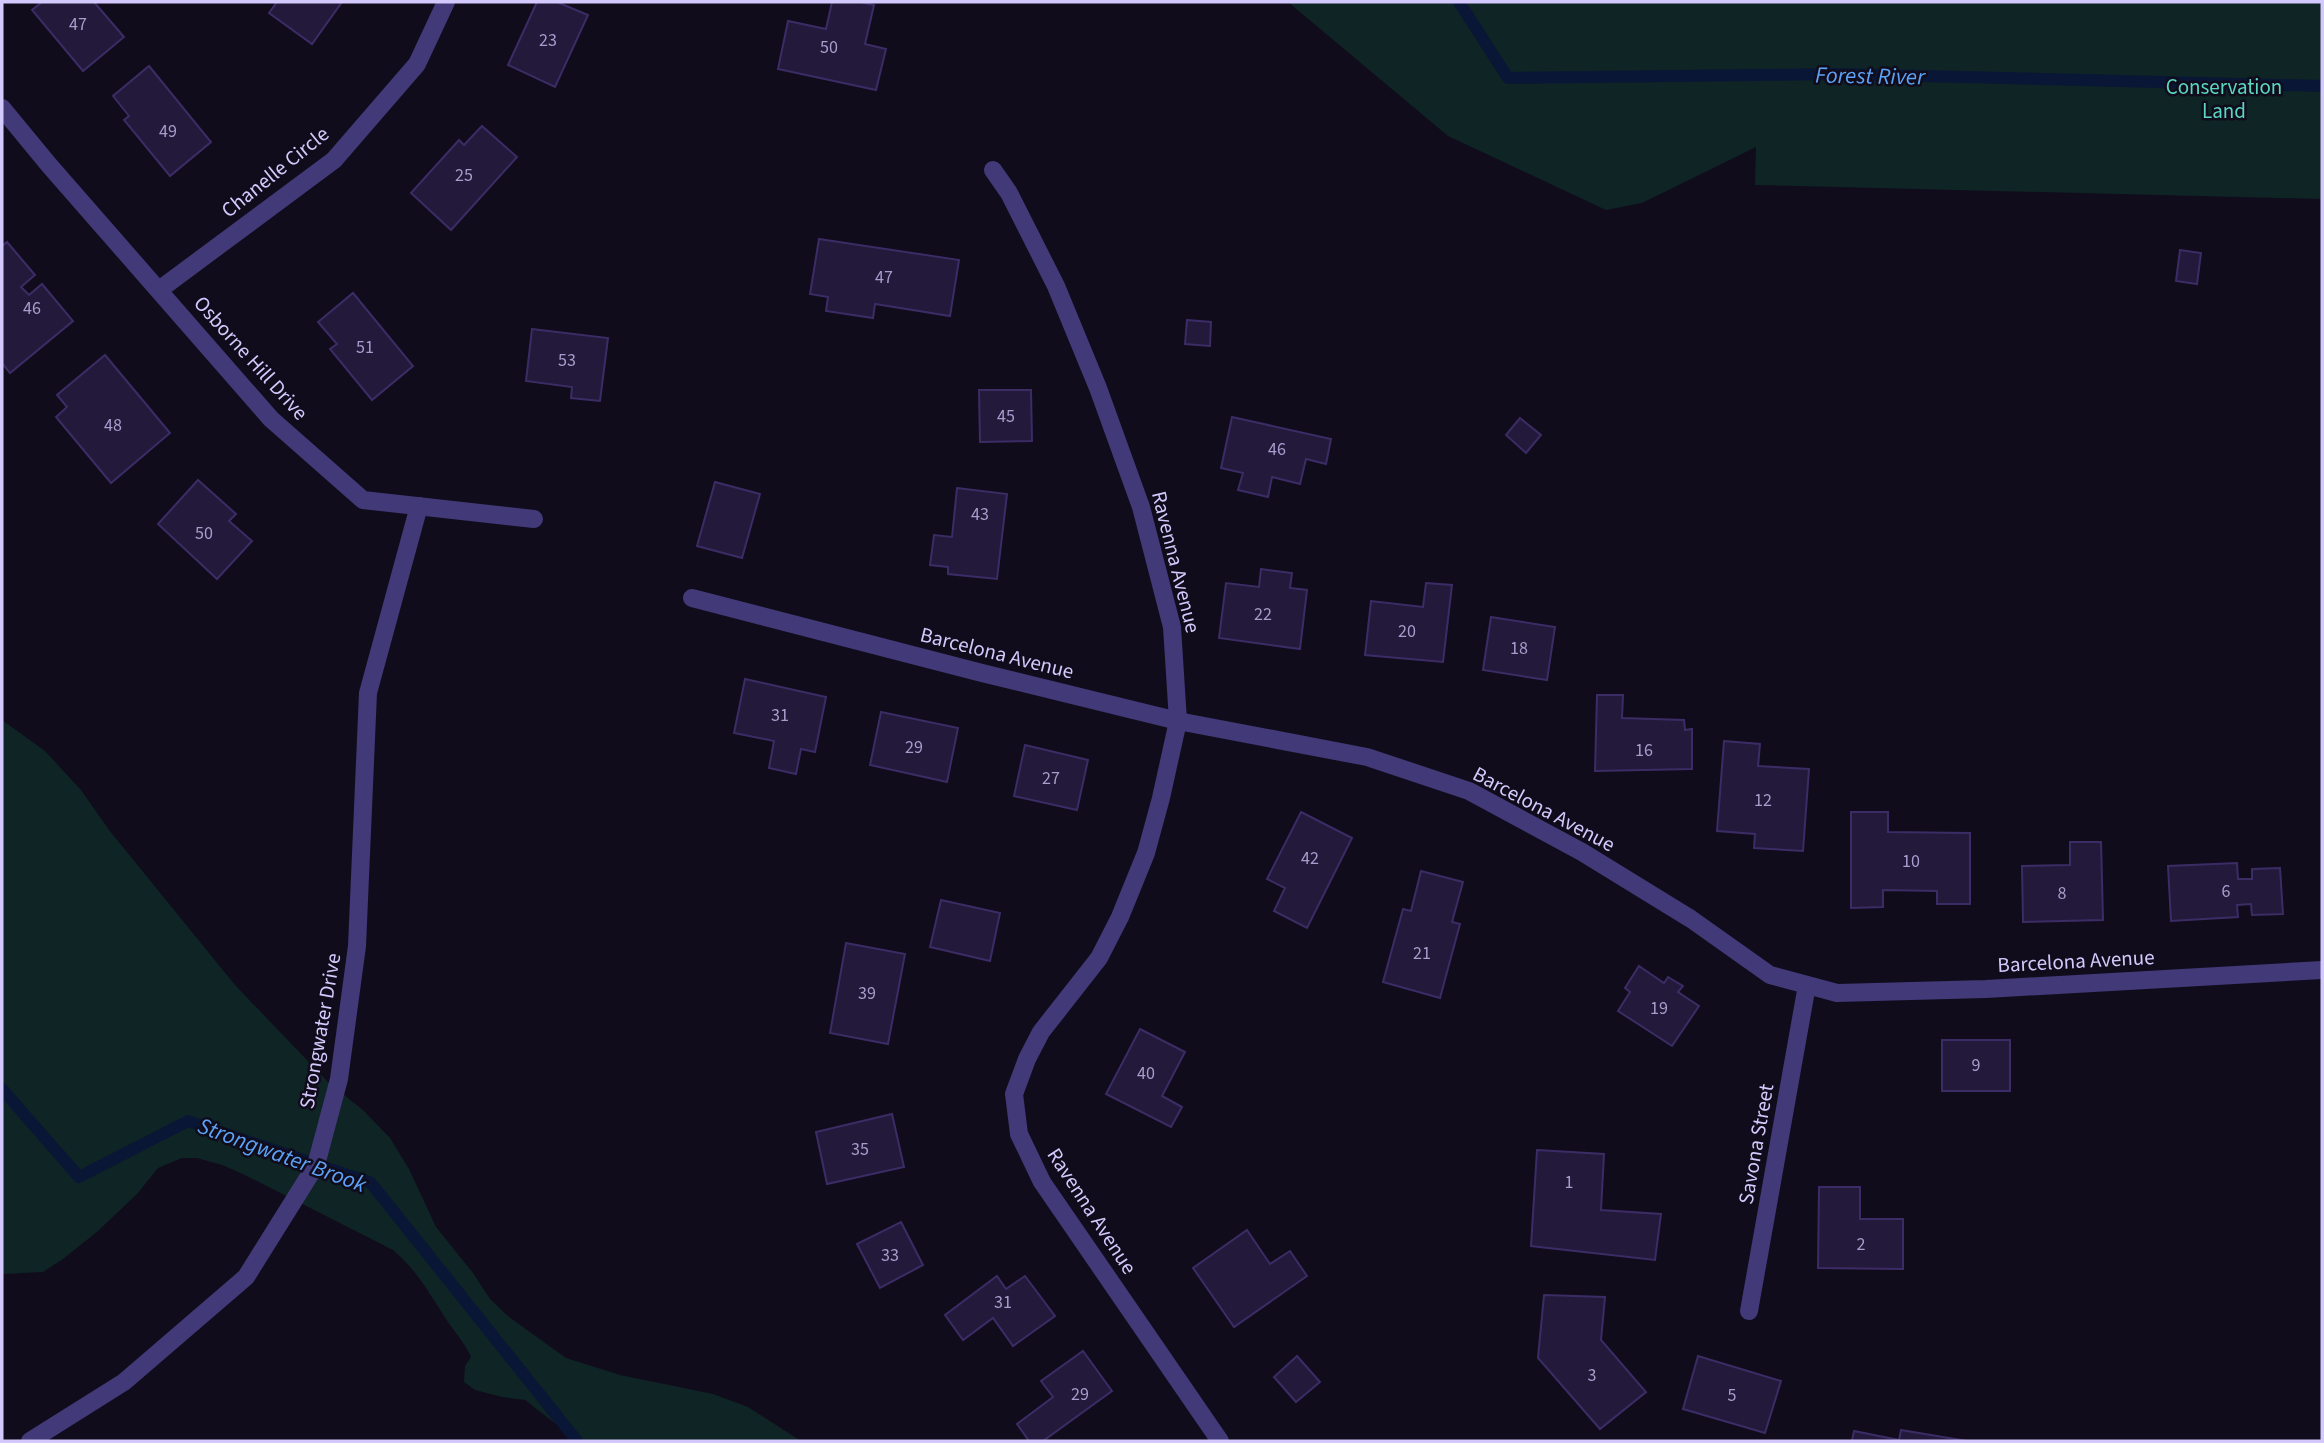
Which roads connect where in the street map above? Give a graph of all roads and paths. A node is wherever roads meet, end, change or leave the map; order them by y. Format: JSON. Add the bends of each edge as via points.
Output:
{"nodes":[{"id":1,"x":446,"y":2,"type":"edge"},
{"id":2,"x":2,"y":108,"type":"edge"},
{"id":3,"x":993,"y":170,"type":"dead end"},
{"id":4,"x":159,"y":290,"type":"junction"},
{"id":5,"x":419,"y":506,"type":"junction"},
{"id":6,"x":534,"y":519,"type":"dead end"},
{"id":7,"x":692,"y":598,"type":"dead end"},
{"id":8,"x":1178,"y":720,"type":"junction"},
{"id":9,"x":2322,"y":970,"type":"edge"},
{"id":10,"x":1807,"y":985,"type":"junction"},
{"id":11,"x":1749,"y":1311,"type":"dead end"},
{"id":12,"x":30,"y":1441,"type":"edge"},
{"id":13,"x":1220,"y":1441,"type":"edge"}],
"edges":[{"from":1,"to":4,"type":"street","name":"Chanelle Circle","via":[[417,64],[334,160]]},
{"from":2,"to":4,"type":"street","name":"Osborne Hill Drive"},
{"from":3,"to":8,"type":"street","name":"Ravenna Avenue","via":[[1056,286],[1141,507],[1172,627]]},
{"from":4,"to":5,"type":"street","name":"Osborne Hill Drive","via":[[271,419],[363,500]]},
{"from":5,"to":6,"type":"street","name":"Osborne Hill Drive"},
{"from":5,"to":12,"type":"street","name":"Strongwater Drive","via":[[368,692],[357,946],[339,1079],[316,1165],[246,1277],[124,1382]]},
{"from":7,"to":8,"type":"street","name":"Barcelona Avenue"},
{"from":8,"to":10,"type":"street","name":"Barcelona Avenue","via":[[1367,757],[1469,791],[1582,852],[1691,919],[1770,975]]},
{"from":8,"to":13,"type":"street","name":"Ravenna Avenue","via":[[1146,853],[1120,917],[1099,958],[1041,1032],[1014,1094],[1019,1134],[1042,1182]]},
{"from":9,"to":10,"type":"street","name":"Barcelona Avenue","via":[[1986,989],[1837,993]]},
{"from":10,"to":11,"type":"street","name":"Savona Street"}]}
